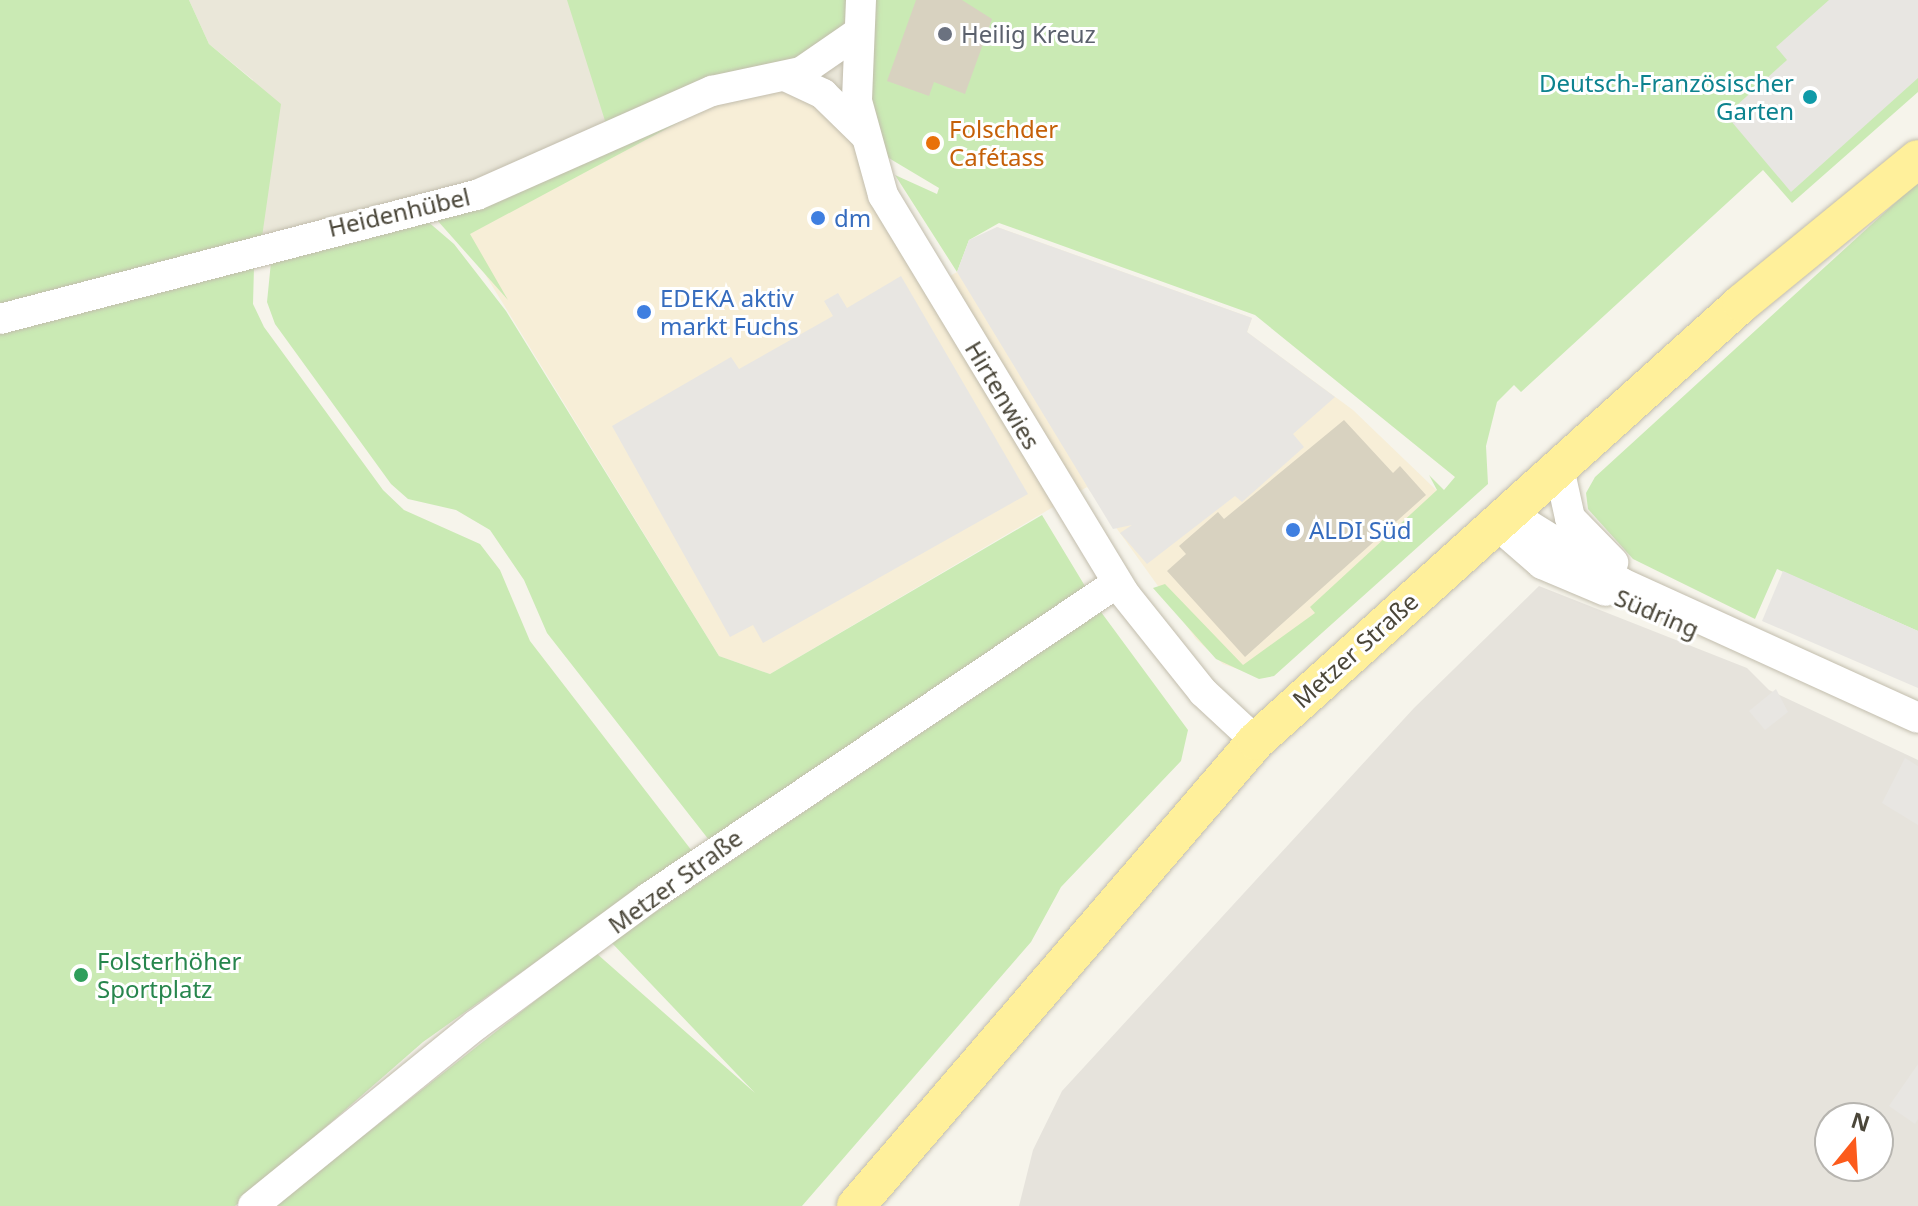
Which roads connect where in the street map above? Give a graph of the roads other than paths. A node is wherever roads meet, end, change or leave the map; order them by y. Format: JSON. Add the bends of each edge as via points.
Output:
{"nodes":[{"id":1,"x":861,"y":0,"type":"edge"},
{"id":2,"x":859,"y":32,"type":"junction"},
{"id":3,"x":787,"y":77,"type":"junction"},
{"id":4,"x":865,"y":135,"type":"junction"},
{"id":5,"x":1918,"y":159,"type":"edge"},
{"id":6,"x":0,"y":319,"type":"edge"},
{"id":7,"x":1559,"y":468,"type":"junction"},
{"id":8,"x":1502,"y":519,"type":"junction"},
{"id":9,"x":1117,"y":583,"type":"junction"},
{"id":10,"x":1654,"y":597,"type":"junction"},
{"id":11,"x":1831,"y":680,"type":"junction"},
{"id":12,"x":1918,"y":718,"type":"edge"},
{"id":13,"x":1256,"y":741,"type":"junction"},
{"id":14,"x":253,"y":1206,"type":"edge"},
{"id":15,"x":856,"y":1206,"type":"edge"}],
"edges":[{"from":1,"to":2,"type":"street","name":"Hirtenwies"},
{"from":2,"to":3,"type":"street","name":"Heidenhübel","via":[[840,52]]},
{"from":2,"to":4,"type":"street","name":"Hirtenwies","via":[[857,101]]},
{"from":3,"to":4,"type":"street","via":[[823,94]]},
{"from":3,"to":6,"type":"street","name":"Heidenhübel","via":[[712,91],[477,195]]},
{"from":4,"to":9,"type":"street","name":"Hirtenwies","via":[[883,195]]},
{"from":5,"to":7,"type":"main road","name":"Metzer Straße"},
{"from":7,"to":8,"type":"main road","name":"Metzer Straße"},
{"from":7,"to":10,"type":"street","name":"Südring","via":[[1570,518]]},
{"from":8,"to":10,"type":"street","name":"Südring"},
{"from":8,"to":11,"type":"street","name":"Südring","via":[[1542,564]]},
{"from":8,"to":13,"type":"main road","name":"Metzer Straße"},
{"from":9,"to":13,"type":"street","name":"Hirtenwies","via":[[1203,692]]},
{"from":9,"to":14,"type":"street","name":"Metzer Straße","via":[[648,898]]},
{"from":10,"to":11,"type":"street","name":"Südring"},
{"from":11,"to":12,"type":"street","name":"Südring"},
{"from":13,"to":15,"type":"main road","name":"Metzer Straße"}]}
